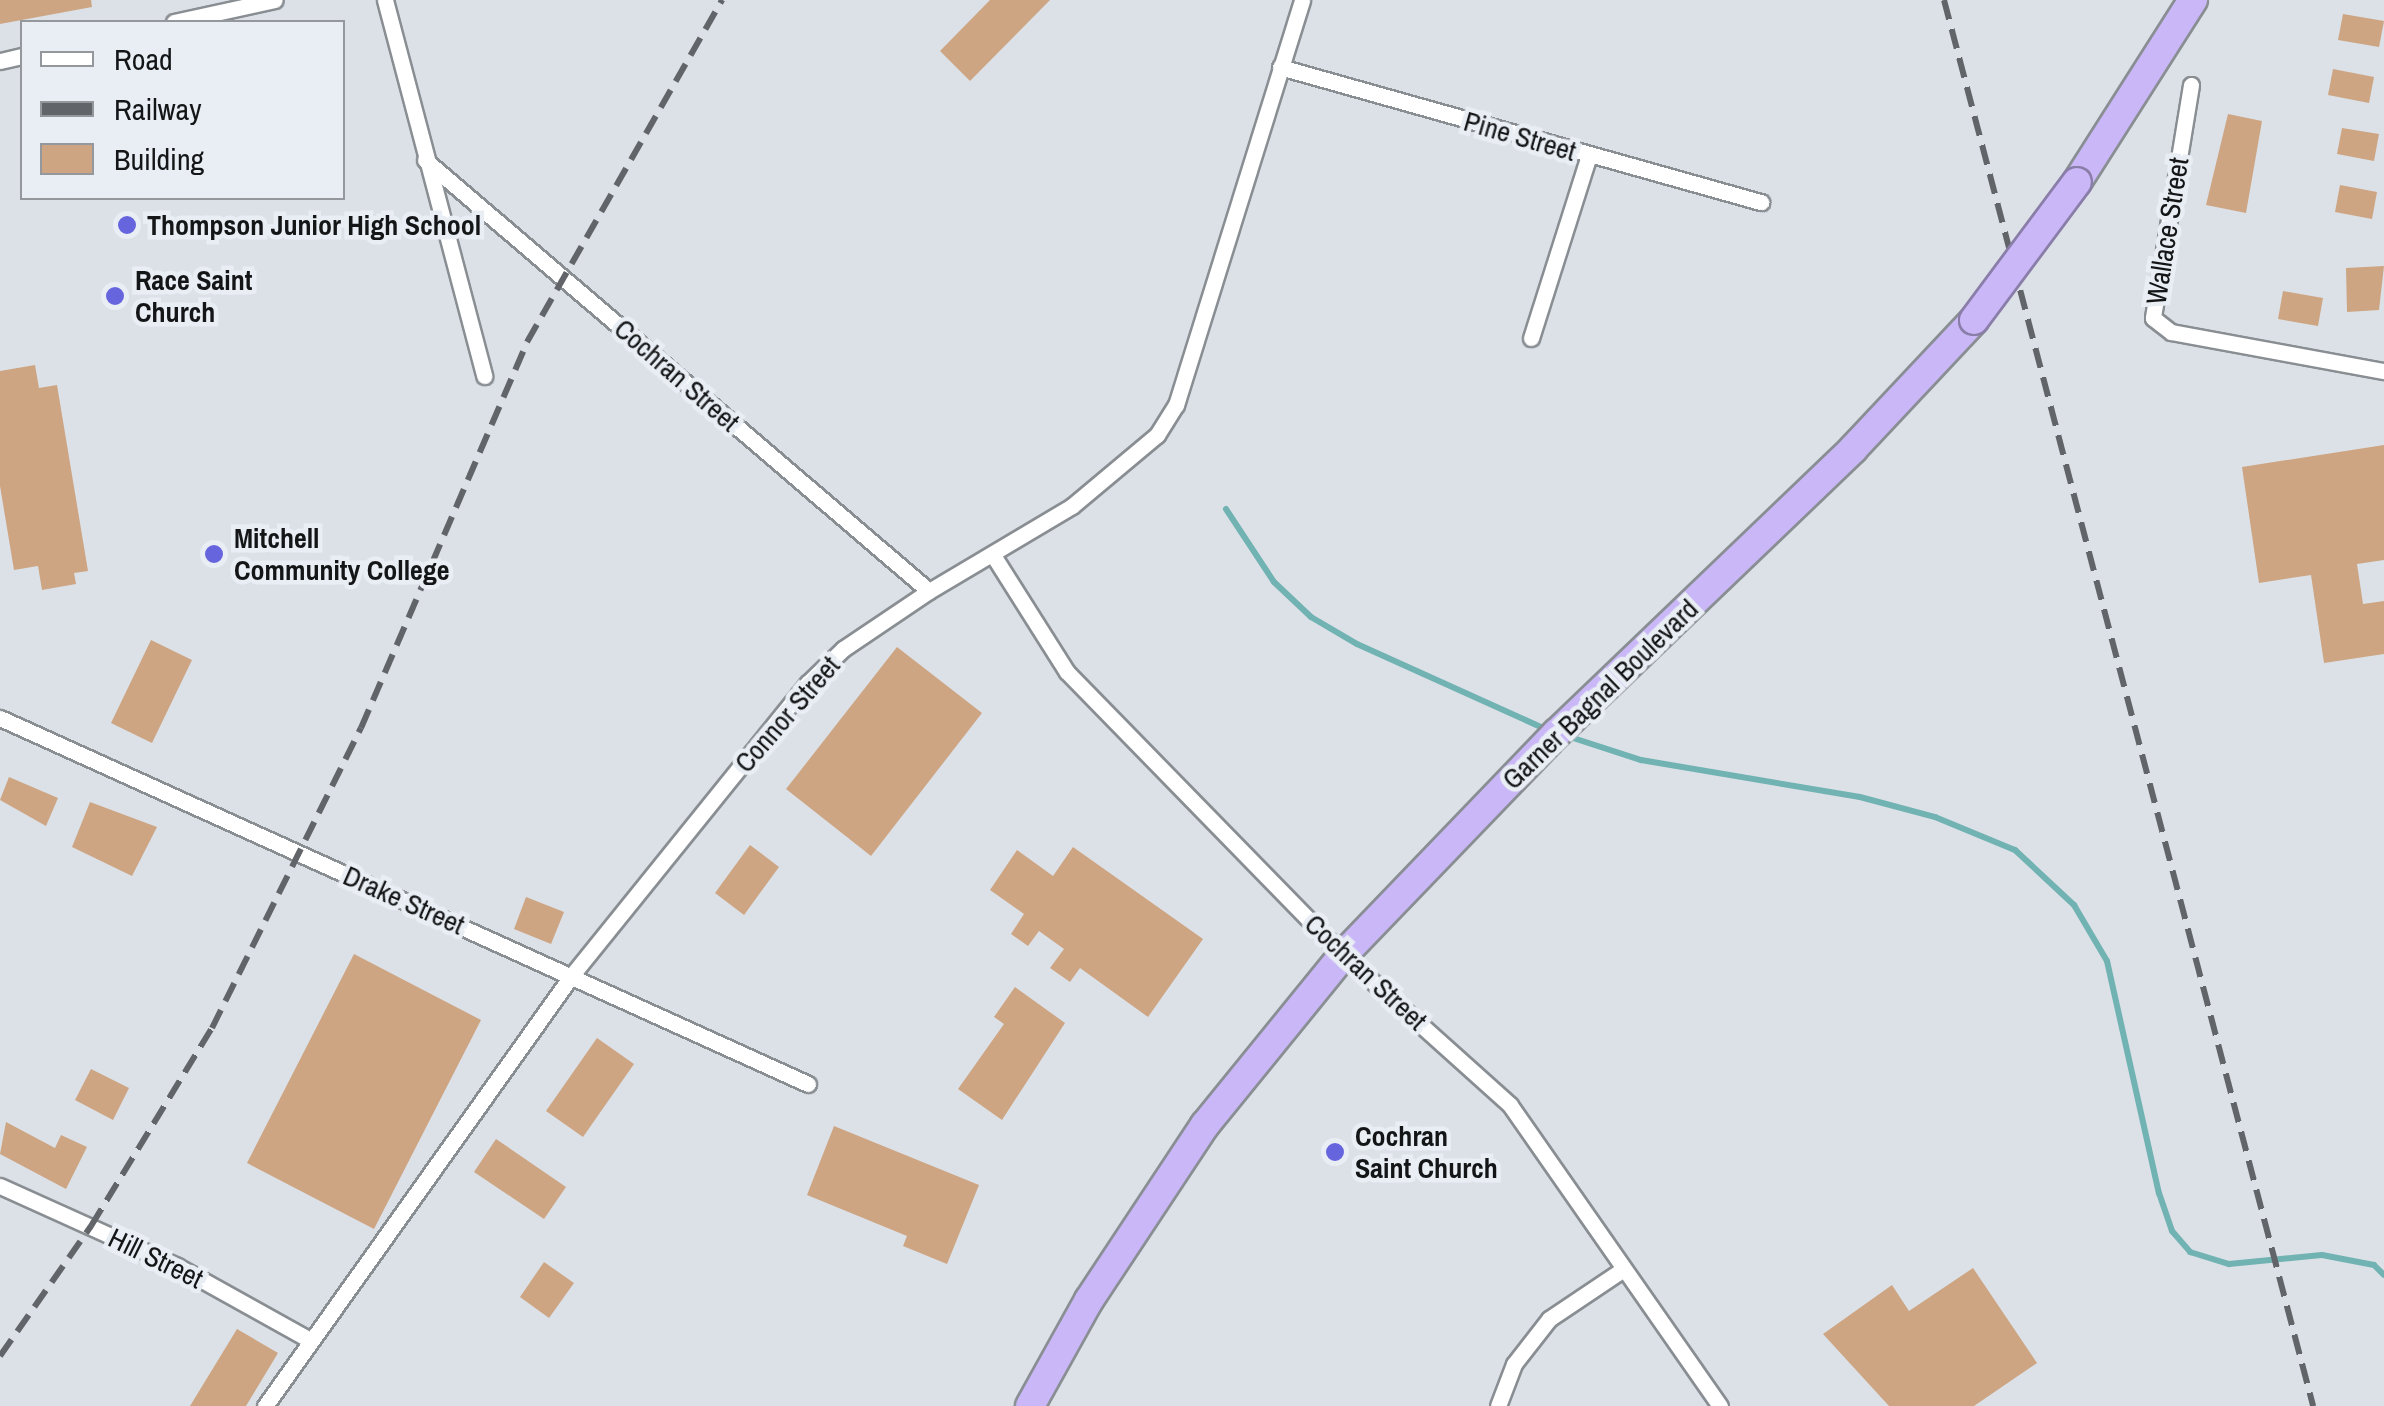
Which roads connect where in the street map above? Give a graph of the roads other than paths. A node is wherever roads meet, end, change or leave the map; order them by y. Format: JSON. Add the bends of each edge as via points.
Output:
{"nodes":[{"id":1,"x":275,"y":0,"type":"edge"},
{"id":2,"x":385,"y":0,"type":"edge"},
{"id":3,"x":1302,"y":0,"type":"edge"},
{"id":4,"x":2193,"y":0,"type":"edge"},
{"id":5,"x":183,"y":20,"type":"edge"},
{"id":6,"x":1280,"y":66,"type":"junction"},
{"id":7,"x":2191,"y":85,"type":"dead end"},
{"id":8,"x":1589,"y":155,"type":"junction"},
{"id":9,"x":425,"y":160,"type":"junction"},
{"id":10,"x":1761,"y":202,"type":"dead end"},
{"id":11,"x":1531,"y":338,"type":"dead end"},
{"id":12,"x":2384,"y":371,"type":"edge"},
{"id":13,"x":484,"y":376,"type":"dead end"},
{"id":14,"x":992,"y":555,"type":"junction"},
{"id":15,"x":929,"y":590,"type":"junction"},
{"id":16,"x":0,"y":718,"type":"edge"},
{"id":17,"x":1343,"y":955,"type":"junction"},
{"id":18,"x":572,"y":976,"type":"junction"},
{"id":19,"x":808,"y":1084,"type":"dead end"},
{"id":20,"x":0,"y":1186,"type":"edge"},
{"id":21,"x":1622,"y":1270,"type":"junction"},
{"id":22,"x":308,"y":1339,"type":"junction"},
{"id":23,"x":265,"y":1406,"type":"edge"},
{"id":24,"x":1030,"y":1406,"type":"edge"},
{"id":25,"x":1498,"y":1406,"type":"edge"},
{"id":26,"x":1720,"y":1406,"type":"edge"}],
"edges":[{"from":1,"to":5,"type":"street"},
{"from":2,"to":9,"type":"street"},
{"from":3,"to":6,"type":"street","name":"Connor Street"},
{"from":4,"to":17,"type":"highway","name":"Garner Bagnal Boulevard","bridge":true,"via":[[2077,182],[1974,320],[1853,448],[1543,746]]},
{"from":6,"to":8,"type":"street","name":"Pine Street"},
{"from":6,"to":14,"type":"street","name":"Connor Street","via":[[1176,405],[1132,461]]},
{"from":7,"to":12,"type":"street","name":"Wallace Street","via":[[2153,318],[2171,332]]},
{"from":8,"to":10,"type":"street","name":"Pine Street"},
{"from":8,"to":11,"type":"street"},
{"from":9,"to":13,"type":"street"},
{"from":9,"to":15,"type":"street","name":"Cochran Street"},
{"from":14,"to":15,"type":"street","name":"Connor Street"},
{"from":14,"to":17,"type":"street","name":"Cochran Street","via":[[1067,672]]},
{"from":15,"to":18,"type":"street","name":"Connor Street","via":[[843,649],[808,683]]},
{"from":16,"to":18,"type":"street","name":"Drake Street"},
{"from":17,"to":21,"type":"street","name":"Cochran Street","via":[[1510,1105]]},
{"from":17,"to":24,"type":"highway","name":"Garner Bagnal Boulevard","via":[[1205,1125],[1090,1300]]},
{"from":18,"to":19,"type":"street","name":"Drake Street"},
{"from":18,"to":22,"type":"street","name":"Connor Street"},
{"from":20,"to":22,"type":"street","name":"Hill Street","via":[[177,1266]]},
{"from":21,"to":25,"type":"street","via":[[1549,1319],[1514,1364]]},
{"from":21,"to":26,"type":"street","name":"Cochran Street"},
{"from":22,"to":23,"type":"street","name":"Connor Street"}]}
